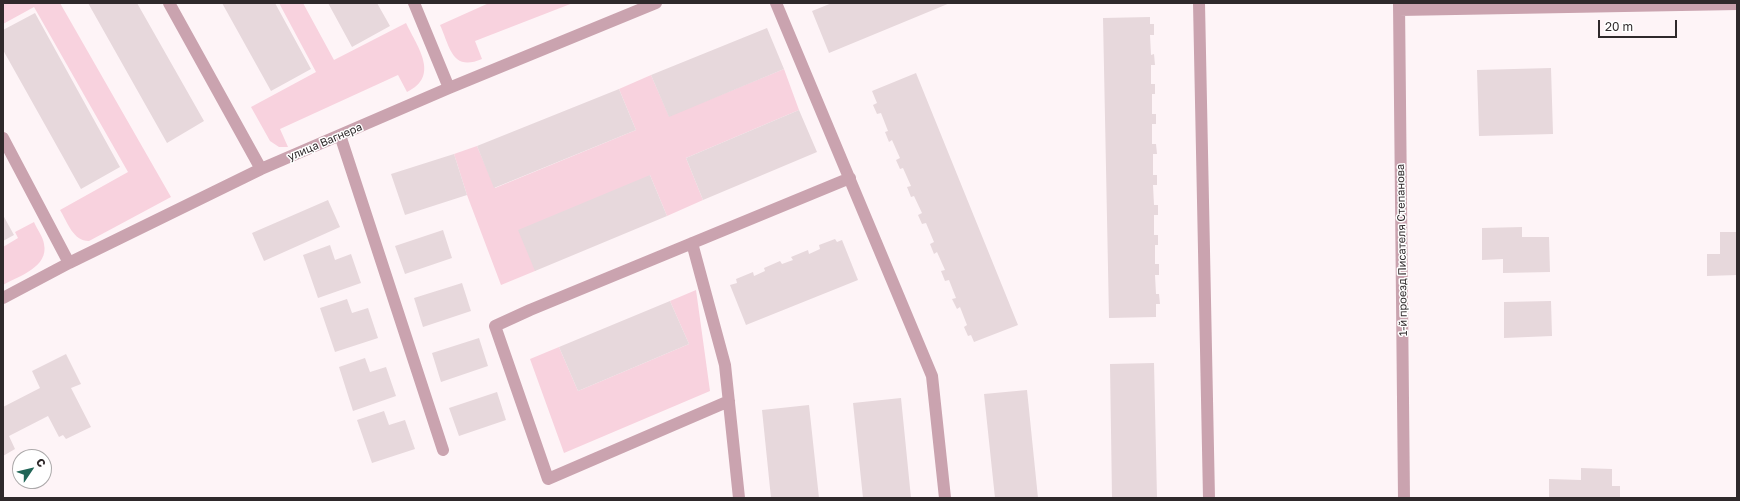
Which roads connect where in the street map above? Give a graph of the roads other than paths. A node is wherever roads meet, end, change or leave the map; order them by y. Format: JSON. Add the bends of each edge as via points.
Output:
{"nodes":[{"id":1,"x":169,"y":3,"type":"edge"},
{"id":2,"x":414,"y":3,"type":"edge"},
{"id":3,"x":656,"y":3,"type":"edge"},
{"id":4,"x":776,"y":3,"type":"edge"},
{"id":5,"x":1199,"y":3,"type":"edge"},
{"id":6,"x":1737,"y":4,"type":"edge"},
{"id":7,"x":639,"y":6,"type":"edge"},
{"id":8,"x":1399,"y":6,"type":"edge"},
{"id":9,"x":449,"y":88,"type":"junction"},
{"id":10,"x":340,"y":135,"type":"junction"},
{"id":11,"x":3,"y":138,"type":"edge"},
{"id":12,"x":262,"y":169,"type":"junction"},
{"id":13,"x":850,"y":178,"type":"junction"},
{"id":14,"x":692,"y":243,"type":"junction"},
{"id":15,"x":69,"y":263,"type":"junction"},
{"id":16,"x":3,"y":298,"type":"edge"},
{"id":17,"x":729,"y":401,"type":"junction"},
{"id":18,"x":443,"y":450,"type":"dead end"},
{"id":19,"x":738,"y":498,"type":"edge"},
{"id":20,"x":945,"y":498,"type":"edge"},
{"id":21,"x":1209,"y":498,"type":"edge"},
{"id":22,"x":1404,"y":498,"type":"edge"}],
"edges":[{"from":1,"to":12,"type":"street"},
{"from":2,"to":9,"type":"street"},
{"from":3,"to":7,"type":"street","name":"улица Вагнера"},
{"from":4,"to":13,"type":"street"},
{"from":5,"to":21,"type":"street"},
{"from":6,"to":8,"type":"street"},
{"from":7,"to":9,"type":"street","name":"улица Вагнера"},
{"from":8,"to":22,"type":"street","name":"1-й проезд Писателя Степанова"},
{"from":9,"to":10,"type":"street","name":"улица Вагнера"},
{"from":10,"to":12,"type":"street","name":"улица Вагнера"},
{"from":10,"to":18,"type":"street"},
{"from":11,"to":15,"type":"street"},
{"from":12,"to":15,"type":"street","name":"улица Вагнера"},
{"from":13,"to":14,"type":"street"},
{"from":13,"to":20,"type":"street","via":[[932,376]]},
{"from":14,"to":17,"type":"street","via":[[725,365]]},
{"from":14,"to":17,"type":"street","via":[[494,326],[548,479]]},
{"from":15,"to":16,"type":"street","name":"улица Вагнера"},
{"from":17,"to":19,"type":"street"}]}
